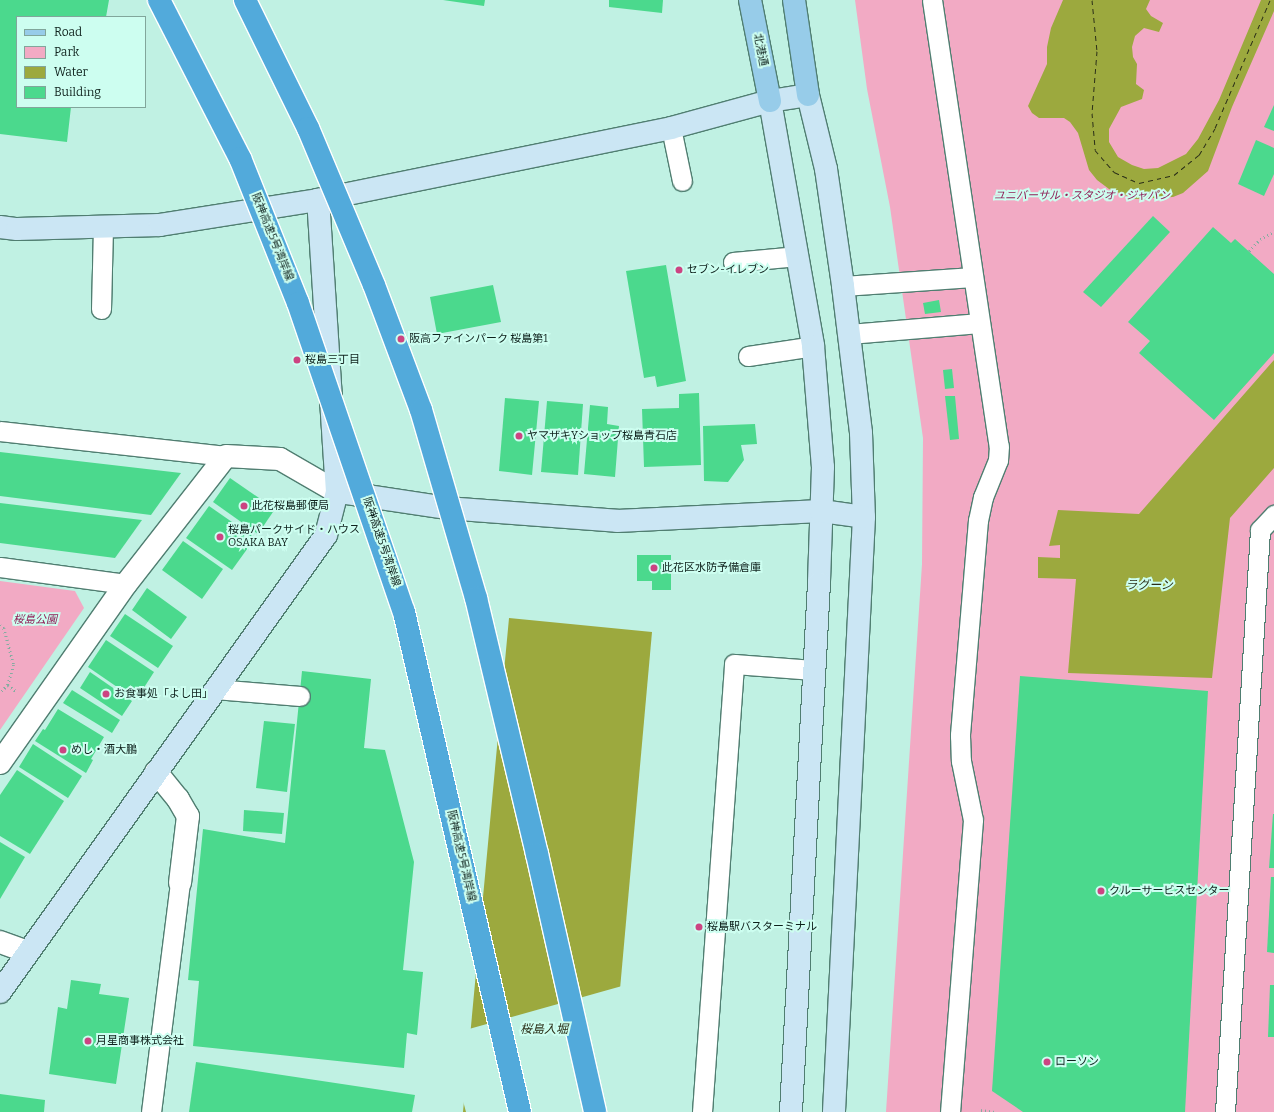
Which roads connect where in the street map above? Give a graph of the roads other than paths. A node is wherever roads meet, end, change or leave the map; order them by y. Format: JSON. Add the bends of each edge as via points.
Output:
{"nodes":[{"id":1,"x":159,"y":0,"type":"edge"},
{"id":2,"x":245,"y":0,"type":"edge"},
{"id":3,"x":750,"y":0,"type":"edge"},
{"id":4,"x":794,"y":0,"type":"edge"},
{"id":5,"x":932,"y":0,"type":"edge"},
{"id":6,"x":808,"y":95,"type":"junction"},
{"id":7,"x":770,"y":101,"type":"junction"},
{"id":8,"x":671,"y":128,"type":"junction"},
{"id":9,"x":682,"y":181,"type":"dead end"},
{"id":10,"x":318,"y":200,"type":"junction"},
{"id":11,"x":103,"y":226,"type":"junction"},
{"id":12,"x":0,"y":227,"type":"edge"},
{"id":13,"x":798,"y":256,"type":"junction"},
{"id":14,"x":733,"y":262,"type":"dead end"},
{"id":15,"x":973,"y":277,"type":"junction"},
{"id":16,"x":843,"y":286,"type":"junction"},
{"id":17,"x":101,"y":309,"type":"dead end"},
{"id":18,"x":980,"y":323,"type":"junction"},
{"id":19,"x":849,"y":334,"type":"junction"},
{"id":20,"x":813,"y":346,"type":"junction"},
{"id":21,"x":748,"y":356,"type":"dead end"},
{"id":22,"x":0,"y":430,"type":"edge"},
{"id":23,"x":226,"y":456,"type":"junction"},
{"id":24,"x":444,"y":465,"type":"dead end"},
{"id":25,"x":337,"y":492,"type":"junction"},
{"id":26,"x":446,"y":508,"type":"junction"},
{"id":27,"x":821,"y":511,"type":"junction"},
{"id":28,"x":1274,"y":515,"type":"edge"},
{"id":29,"x":864,"y":517,"type":"junction"},
{"id":30,"x":0,"y":566,"type":"edge"},
{"id":31,"x":126,"y":584,"type":"junction"},
{"id":32,"x":814,"y":670,"type":"junction"},
{"id":33,"x":215,"y":689,"type":"junction"},
{"id":34,"x":300,"y":696,"type":"dead end"},
{"id":35,"x":0,"y":763,"type":"edge"},
{"id":36,"x":156,"y":772,"type":"junction"},
{"id":37,"x":180,"y":883,"type":"joint"},
{"id":38,"x":0,"y":942,"type":"edge"},
{"id":39,"x":27,"y":952,"type":"junction"},
{"id":40,"x":0,"y":992,"type":"edge"},
{"id":41,"x":151,"y":1112,"type":"edge"},
{"id":42,"x":520,"y":1112,"type":"edge"},
{"id":43,"x":595,"y":1112,"type":"edge"},
{"id":44,"x":702,"y":1112,"type":"edge"},
{"id":45,"x":791,"y":1112,"type":"edge"},
{"id":46,"x":834,"y":1112,"type":"edge"},
{"id":47,"x":950,"y":1112,"type":"edge"},
{"id":48,"x":1225,"y":1112,"type":"edge"}],
"edges":[{"from":1,"to":42,"type":"highway","name":"阪神高速5号湾岸線","bridge":true,"via":[[240,158],[298,303],[404,612]]},
{"from":2,"to":43,"type":"highway","bridge":true,"via":[[308,128],[374,285],[421,410],[476,598],[538,854]]},
{"from":3,"to":7,"type":"main road","name":"北港通"},
{"from":4,"to":6,"type":"main road"},
{"from":5,"to":15,"type":"lane"},
{"from":6,"to":7,"type":"street"},
{"from":6,"to":16,"type":"street","via":[[826,168]]},
{"from":7,"to":8,"type":"street"},
{"from":7,"to":13,"type":"street"},
{"from":8,"to":9,"type":"lane"},
{"from":8,"to":10,"type":"street"},
{"from":10,"to":11,"type":"street","via":[[160,225]]},
{"from":10,"to":25,"type":"street"},
{"from":11,"to":12,"type":"street","via":[[17,229]]},
{"from":11,"to":17,"type":"lane"},
{"from":13,"to":14,"type":"lane"},
{"from":13,"to":20,"type":"street"},
{"from":15,"to":16,"type":"lane"},
{"from":15,"to":18,"type":"lane"},
{"from":16,"to":19,"type":"street"},
{"from":18,"to":19,"type":"lane"},
{"from":18,"to":47,"type":"lane","via":[[999,446],[998,460],[983,497],[978,520],[960,735],[961,761],[974,820]]},
{"from":19,"to":29,"type":"street","via":[[861,433]]},
{"from":20,"to":21,"type":"lane"},
{"from":20,"to":27,"type":"street","via":[[823,468]]},
{"from":22,"to":23,"type":"lane"},
{"from":23,"to":25,"type":"street","via":[[280,459]]},
{"from":23,"to":31,"type":"street"},
{"from":24,"to":26,"type":"lane"},
{"from":25,"to":26,"type":"street"},
{"from":25,"to":33,"type":"street","via":[[326,535]]},
{"from":26,"to":27,"type":"street","via":[[617,521]]},
{"from":27,"to":29,"type":"street"},
{"from":27,"to":32,"type":"street"},
{"from":28,"to":48,"type":"lane","via":[[1260,530]]},
{"from":29,"to":46,"type":"street"},
{"from":30,"to":31,"type":"lane"},
{"from":31,"to":35,"type":"street"},
{"from":32,"to":44,"type":"lane","via":[[734,664]]},
{"from":32,"to":45,"type":"street"},
{"from":33,"to":34,"type":"lane"},
{"from":33,"to":36,"type":"street"},
{"from":36,"to":37,"type":"street","via":[[188,816]]},
{"from":36,"to":39,"type":"street"},
{"from":37,"to":41,"type":"lane"},
{"from":38,"to":39,"type":"street"},
{"from":39,"to":40,"type":"street"}]}
